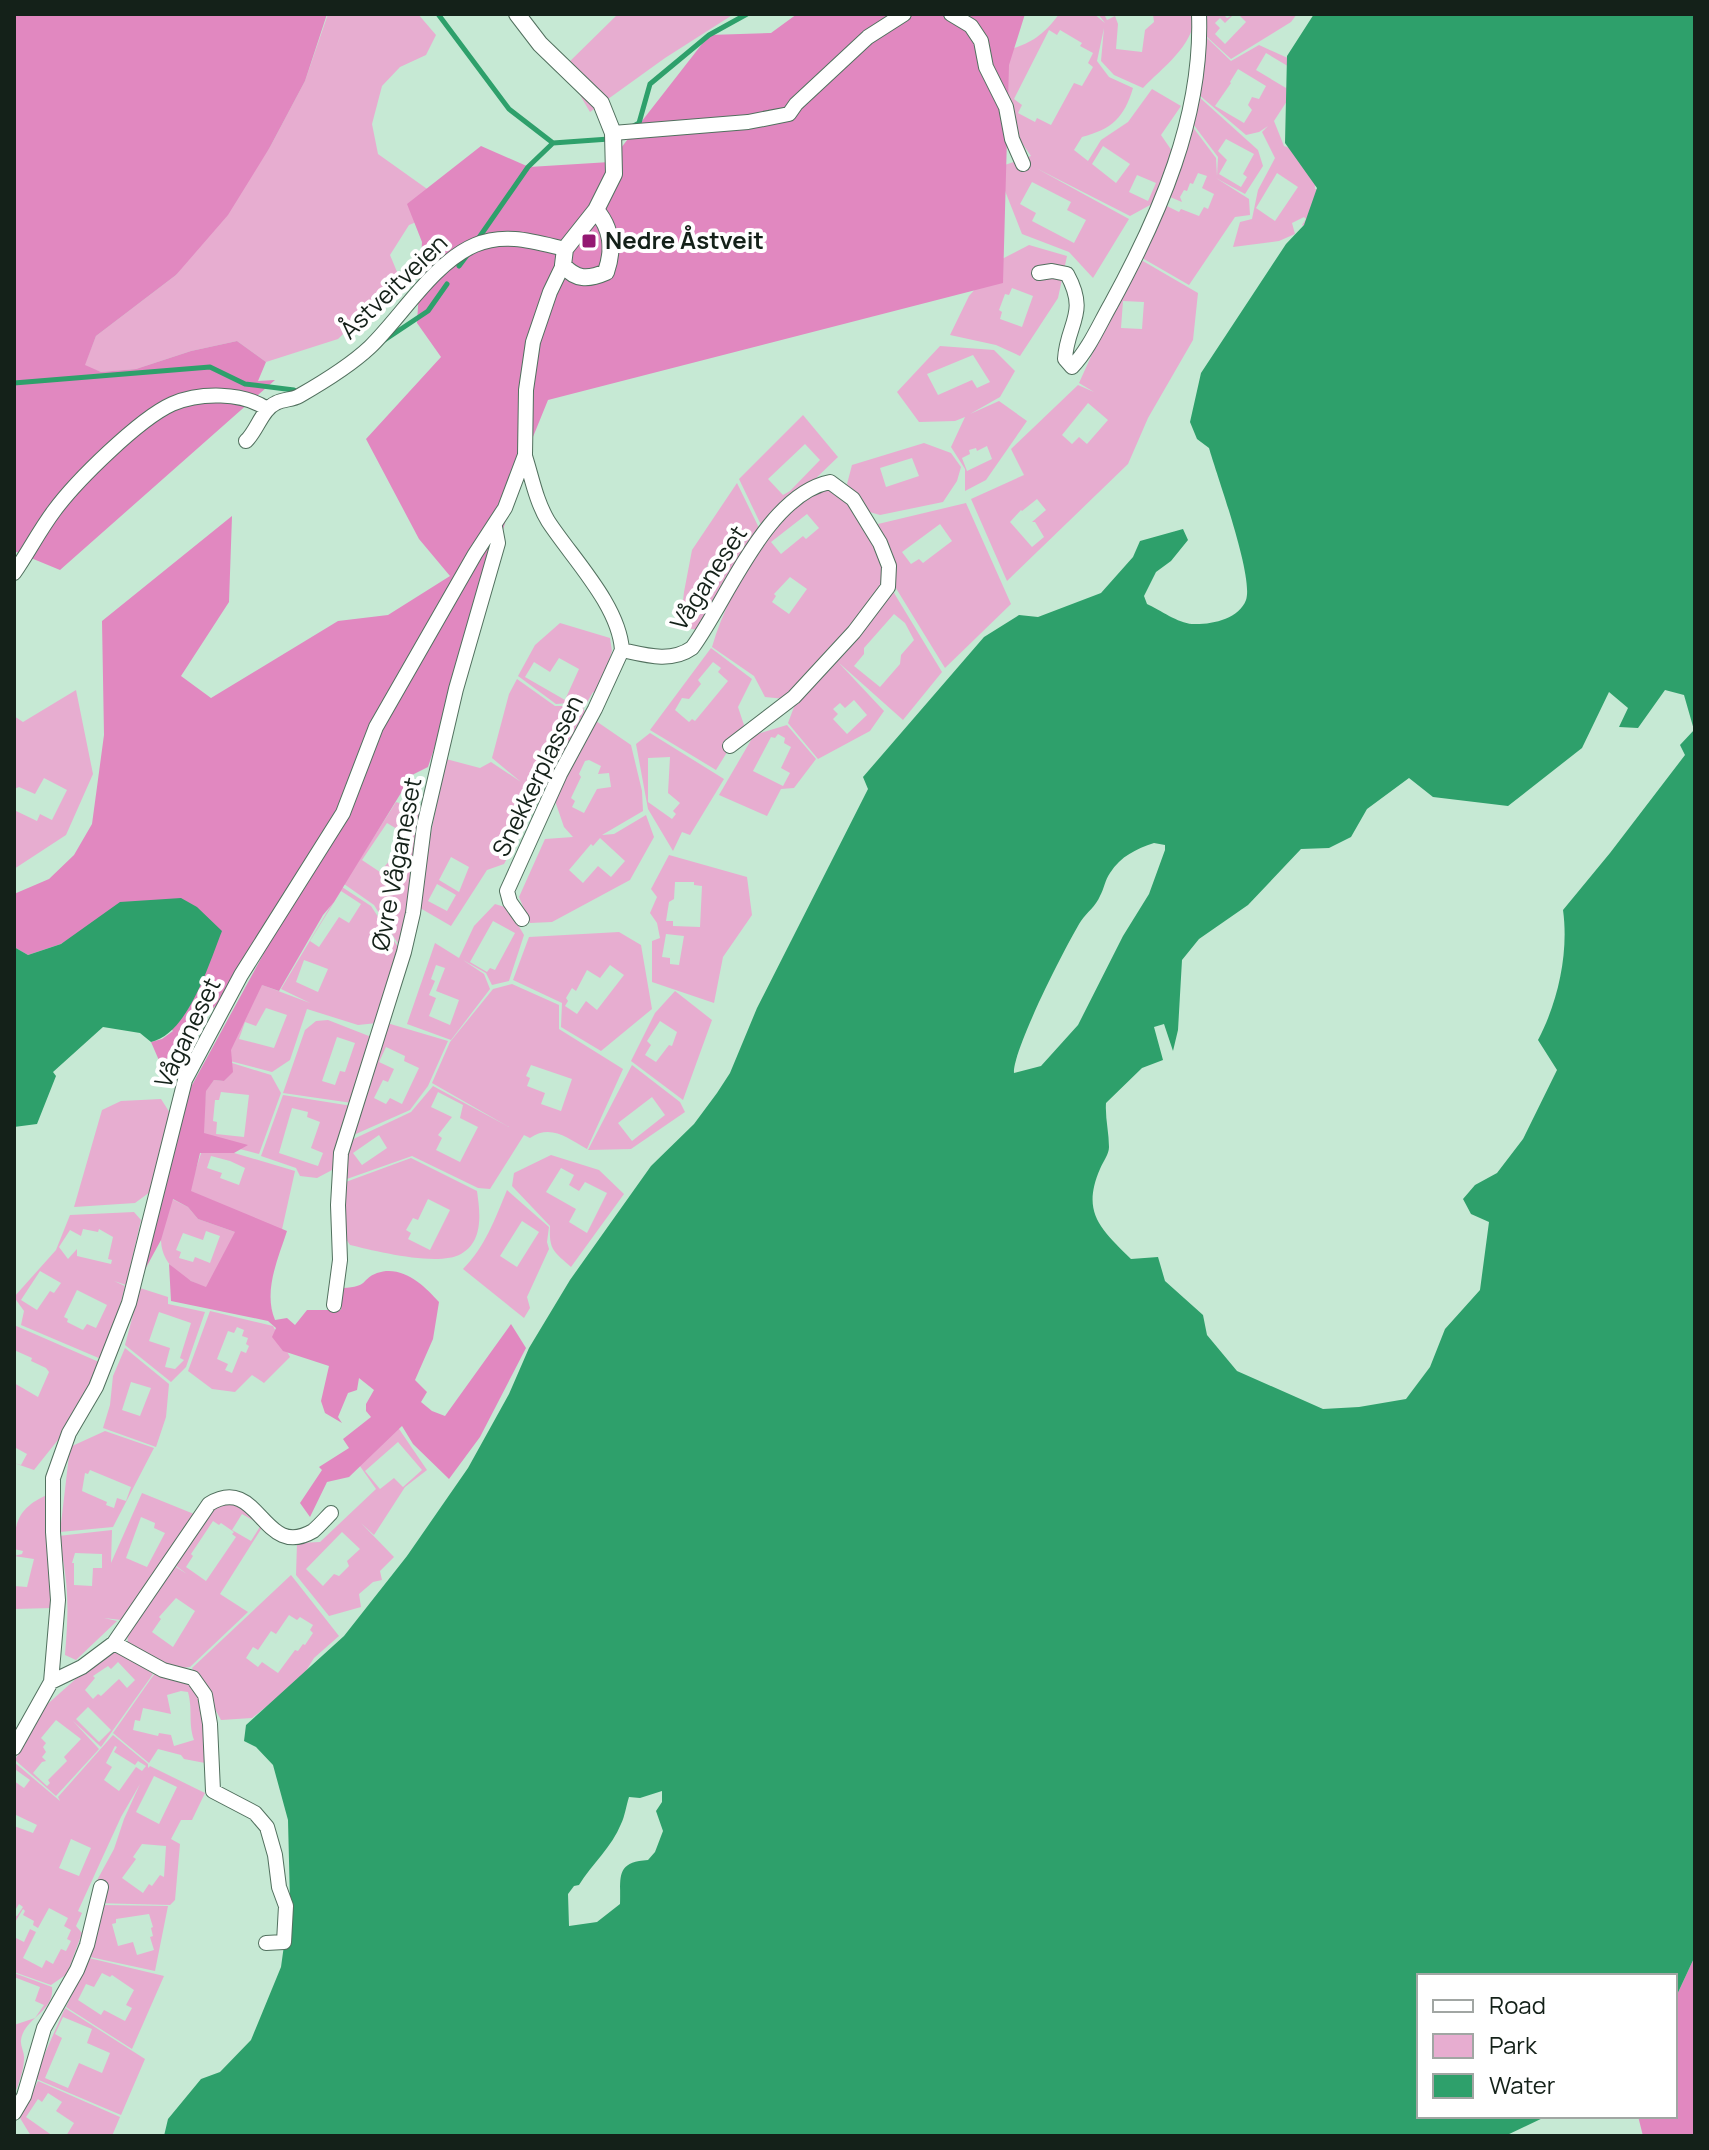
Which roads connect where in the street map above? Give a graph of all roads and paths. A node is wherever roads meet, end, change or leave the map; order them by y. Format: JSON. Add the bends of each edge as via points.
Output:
{"nodes":[{"id":1,"x":517,"y":14,"type":"edge"},
{"id":2,"x":904,"y":14,"type":"edge"},
{"id":3,"x":951,"y":14,"type":"edge"},
{"id":4,"x":1199,"y":14,"type":"edge"},
{"id":5,"x":613,"y":140,"type":"junction"},
{"id":6,"x":1023,"y":164,"type":"dead end"},
{"id":7,"x":596,"y":210,"type":"junction"},
{"id":8,"x":564,"y":257,"type":"junction"},
{"id":9,"x":1039,"y":273,"type":"dead end"},
{"id":10,"x":267,"y":409,"type":"junction"},
{"id":11,"x":246,"y":441,"type":"dead end"},
{"id":12,"x":525,"y":455,"type":"junction"},
{"id":13,"x":495,"y":527,"type":"junction"},
{"id":14,"x":14,"y":573,"type":"edge"},
{"id":15,"x":622,"y":650,"type":"junction"},
{"id":16,"x":730,"y":746,"type":"dead end"},
{"id":17,"x":522,"y":919,"type":"dead end"},
{"id":18,"x":334,"y":1305,"type":"dead end"},
{"id":19,"x":331,"y":1513,"type":"dead end"},
{"id":20,"x":114,"y":1643,"type":"junction"},
{"id":21,"x":51,"y":1682,"type":"junction"},
{"id":22,"x":14,"y":1748,"type":"edge"},
{"id":23,"x":101,"y":1887,"type":"dead end"},
{"id":24,"x":266,"y":1943,"type":"dead end"},
{"id":25,"x":14,"y":2113,"type":"edge"}],
"edges":[{"from":1,"to":5,"type":"street","via":[[601,103]]},
{"from":2,"to":5,"type":"street","via":[[868,37],[789,114],[632,133]]},
{"from":3,"to":6,"type":"street","via":[[971,26],[981,41]]},
{"from":4,"to":9,"type":"street","via":[[1193,105],[1168,180],[1152,224],[1072,367],[1065,359],[1078,301],[1067,274]]},
{"from":5,"to":7,"type":"street","via":[[614,174]]},
{"from":7,"to":8,"type":"street"},
{"from":7,"to":8,"type":"street","name":"Åstveitveien","via":[[610,239],[606,272],[583,279],[570,273]]},
{"from":8,"to":10,"type":"street","name":"Åstveitveien","via":[[518,238],[474,245],[450,261],[368,349],[298,396]]},
{"from":8,"to":12,"type":"street","name":"Våganeset","via":[[533,342]]},
{"from":10,"to":11,"type":"street"},
{"from":10,"to":14,"type":"street","via":[[241,398],[214,397],[179,402],[156,413],[77,483]]},
{"from":12,"to":13,"type":"street","name":"Våganeset"},
{"from":12,"to":15,"type":"street","name":"Våganeset","via":[[540,505],[607,607]]},
{"from":13,"to":18,"type":"street","name":"Øvre Våganeset","via":[[498,543],[424,826],[404,952],[341,1153]]},
{"from":13,"to":21,"type":"street","name":"Våganeset","via":[[376,727],[343,813],[241,975],[185,1080],[129,1303],[53,1478],[58,1600]]},
{"from":15,"to":16,"type":"street","name":"Våganeset","via":[[651,656],[683,654],[699,639],[761,537],[793,503],[830,482],[853,499],[880,543],[889,566],[888,587],[794,697]]},
{"from":15,"to":17,"type":"street","name":"Snekkerplassen","via":[[507,891]]},
{"from":19,"to":20,"type":"street","via":[[312,1531],[293,1536],[274,1531],[242,1498],[223,1496],[209,1504]]},
{"from":20,"to":21,"type":"street"},
{"from":20,"to":24,"type":"street","via":[[163,1670],[193,1678],[205,1695],[213,1791],[255,1813],[267,1827],[275,1855],[286,1906],[284,1942]]},
{"from":21,"to":22,"type":"street","name":"Våganeset"},
{"from":23,"to":25,"type":"street","via":[[87,1945],[44,2028]]}]}
